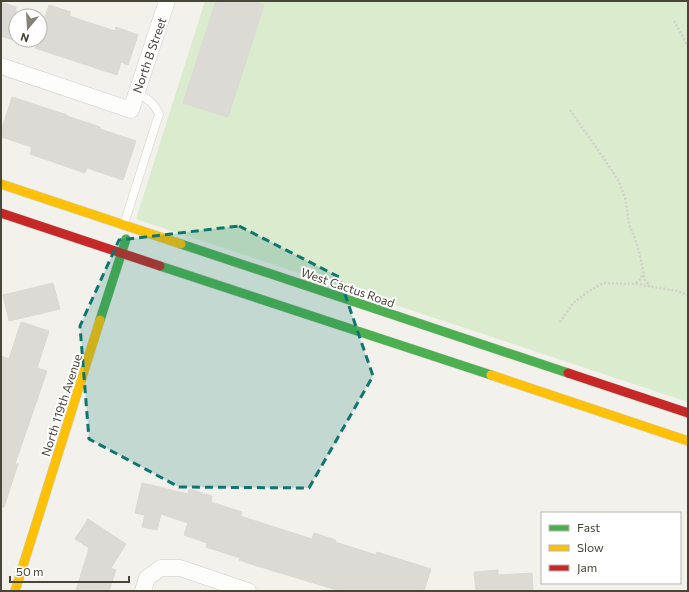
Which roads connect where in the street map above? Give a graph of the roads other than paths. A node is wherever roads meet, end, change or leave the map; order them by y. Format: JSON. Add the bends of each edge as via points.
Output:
{"nodes":[{"id":1,"x":167,"y":1,"type":"edge"},
{"id":2,"x":1,"y":66,"type":"edge"},
{"id":3,"x":136,"y":92,"type":"junction"},
{"id":4,"x":1,"y":184,"type":"edge"},
{"id":5,"x":1,"y":213,"type":"edge"},
{"id":6,"x":127,"y":226,"type":"junction"},
{"id":7,"x":122,"y":253,"type":"junction"},
{"id":8,"x":688,"y":413,"type":"edge"},
{"id":9,"x":688,"y":441,"type":"edge"},
{"id":10,"x":14,"y":591,"type":"edge"},
{"id":11,"x":143,"y":591,"type":"edge"},
{"id":12,"x":248,"y":591,"type":"edge"}],
"edges":[{"from":1,"to":3,"type":"street","name":"North B Street"},
{"from":2,"to":3,"type":"street","name":"North B Street","via":[[131,110]]},
{"from":3,"to":6,"type":"lane","via":[[151,101],[159,114]]},
{"from":4,"to":6,"type":"street","name":"West Cactus Road"},
{"from":5,"to":7,"type":"street"},
{"from":6,"to":7,"type":"street","name":"North 119th Avenue"},
{"from":6,"to":8,"type":"street","name":"West Cactus Road"},
{"from":7,"to":9,"type":"street"},
{"from":7,"to":10,"type":"street","name":"North 119th Avenue"},
{"from":11,"to":12,"type":"street","via":[[147,578],[161,568],[180,568]]}]}
